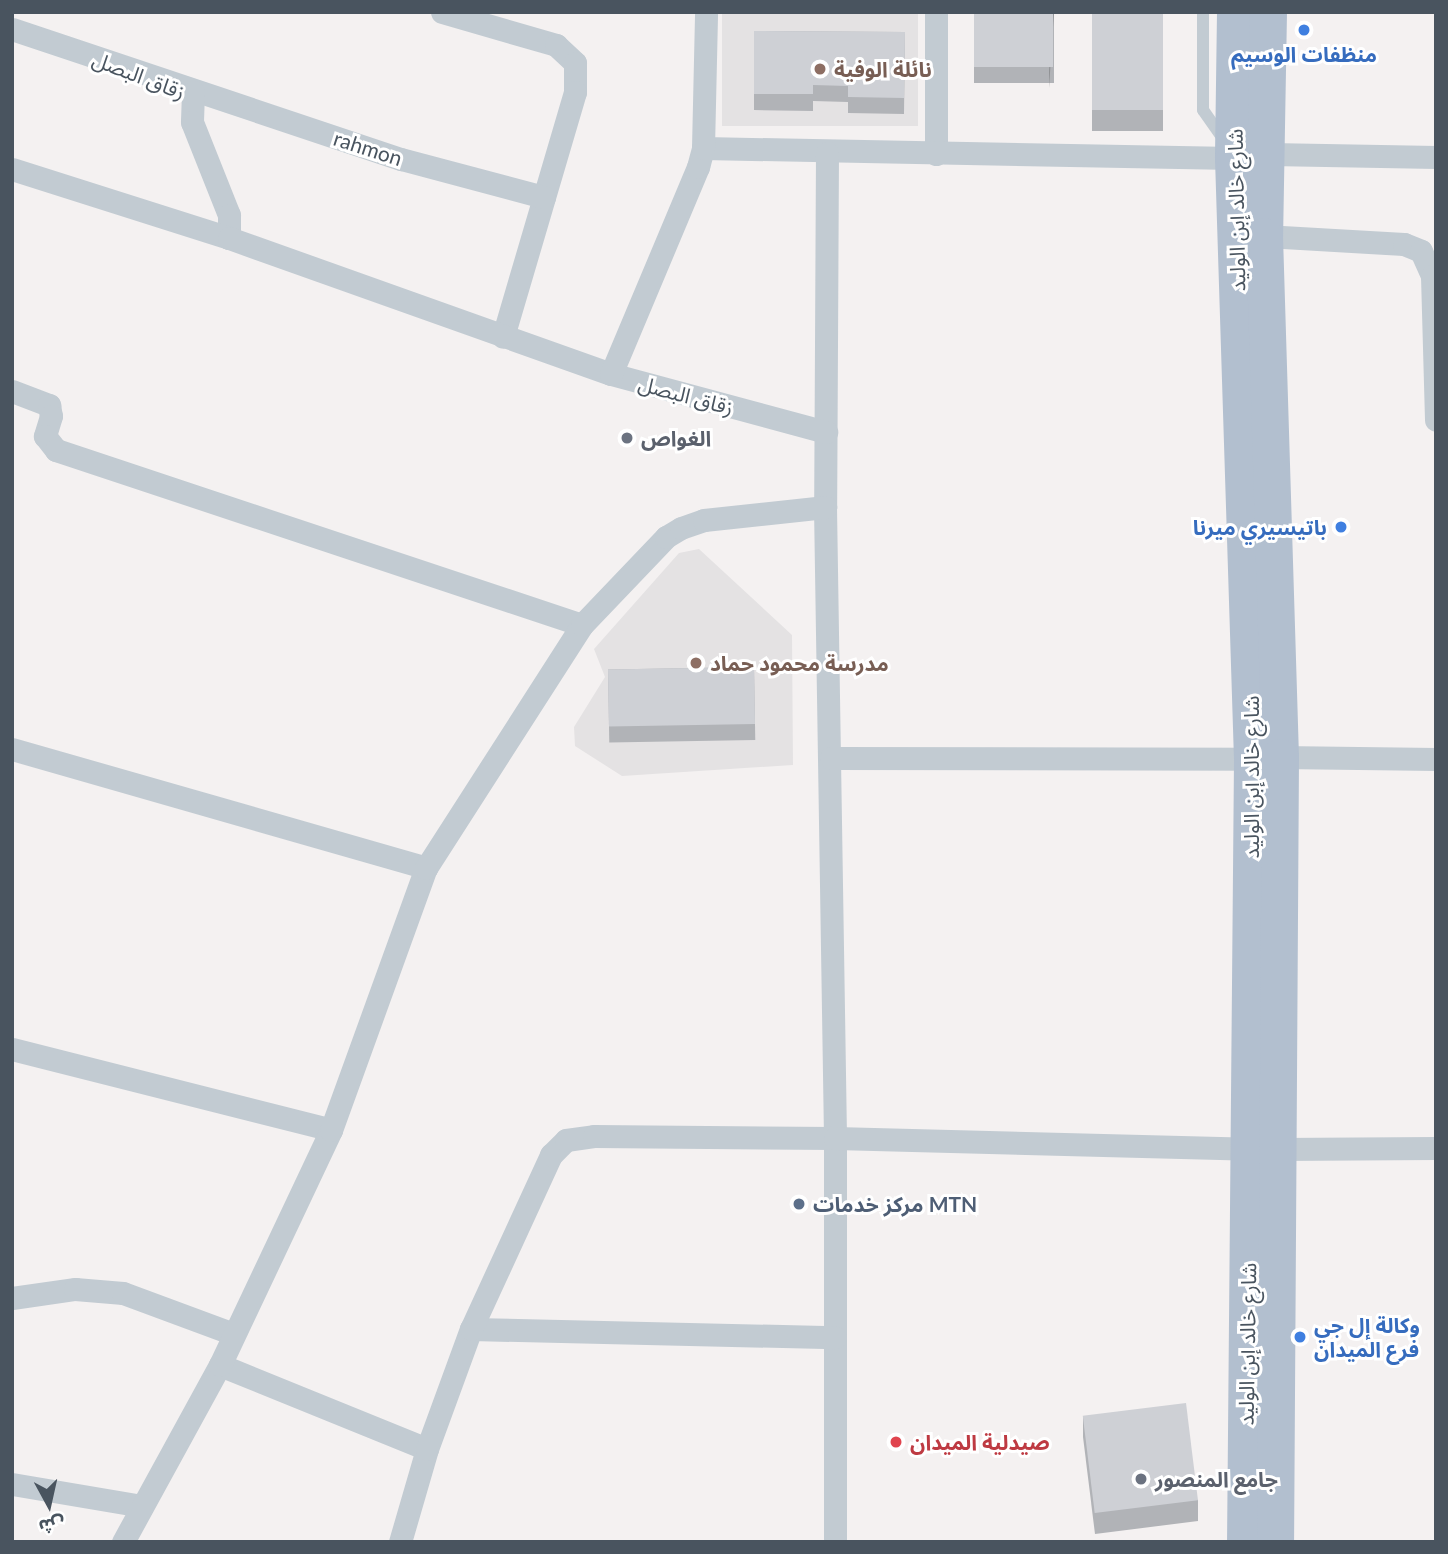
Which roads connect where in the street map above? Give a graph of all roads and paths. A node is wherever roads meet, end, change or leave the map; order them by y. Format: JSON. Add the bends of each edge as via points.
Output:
{"nodes":[{"id":1,"x":442,"y":12,"type":"edge"},
{"id":2,"x":706,"y":12,"type":"edge"},
{"id":3,"x":936,"y":12,"type":"edge"},
{"id":4,"x":1203,"y":12,"type":"edge"},
{"id":5,"x":1235,"y":12,"type":"edge"},
{"id":6,"x":1268,"y":12,"type":"edge"},
{"id":7,"x":12,"y":29,"type":"edge"},
{"id":8,"x":194,"y":92,"type":"junction"},
{"id":9,"x":703,"y":148,"type":"junction"},
{"id":10,"x":827,"y":153,"type":"junction"},
{"id":11,"x":1244,"y":153,"type":"junction"},
{"id":12,"x":936,"y":154,"type":"junction"},
{"id":13,"x":1436,"y":157,"type":"edge"},
{"id":14,"x":12,"y":169,"type":"edge"},
{"id":15,"x":544,"y":197,"type":"junction"},
{"id":16,"x":1264,"y":236,"type":"junction"},
{"id":17,"x":229,"y":238,"type":"junction"},
{"id":18,"x":503,"y":337,"type":"junction"},
{"id":19,"x":611,"y":374,"type":"junction"},
{"id":20,"x":12,"y":391,"type":"edge"},
{"id":21,"x":1435,"y":398,"type":"edge"},
{"id":22,"x":1436,"y":420,"type":"edge"},
{"id":23,"x":826,"y":432,"type":"junction"},
{"id":24,"x":825,"y":507,"type":"junction"},
{"id":25,"x":582,"y":625,"type":"junction"},
{"id":26,"x":12,"y":748,"type":"edge"},
{"id":27,"x":831,"y":758,"type":"junction"},
{"id":28,"x":1266,"y":758,"type":"junction"},
{"id":29,"x":1436,"y":759,"type":"edge"},
{"id":30,"x":426,"y":868,"type":"junction"},
{"id":31,"x":12,"y":1049,"type":"edge"},
{"id":32,"x":331,"y":1130,"type":"junction"},
{"id":33,"x":835,"y":1138,"type":"junction"},
{"id":34,"x":1436,"y":1148,"type":"edge"},
{"id":35,"x":1263,"y":1149,"type":"junction"},
{"id":36,"x":12,"y":1298,"type":"edge"},
{"id":37,"x":471,"y":1329,"type":"junction"},
{"id":38,"x":234,"y":1334,"type":"junction"},
{"id":39,"x":835,"y":1337,"type":"junction"},
{"id":40,"x":220,"y":1365,"type":"junction"},
{"id":41,"x":427,"y":1448,"type":"junction"},
{"id":42,"x":12,"y":1485,"type":"edge"},
{"id":43,"x":142,"y":1506,"type":"junction"},
{"id":44,"x":123,"y":1542,"type":"edge"},
{"id":45,"x":400,"y":1542,"type":"edge"},
{"id":46,"x":835,"y":1542,"type":"edge"},
{"id":47,"x":1245,"y":1542,"type":"edge"},
{"id":48,"x":1275,"y":1542,"type":"edge"}],
"edges":[{"from":1,"to":15,"type":"street","via":[[556,45],[575,63],[575,92]]},
{"from":2,"to":9,"type":"street"},
{"from":3,"to":12,"type":"street"},
{"from":4,"to":11,"type":"lane","via":[[1203,110],[1220,137]]},
{"from":5,"to":11,"type":"main road","name":"شارع خالد إبن الوليد"},
{"from":6,"to":11,"type":"main road","name":"شارع خالد إبن الوليد"},
{"from":7,"to":8,"type":"street","name":"زقاق البصل"},
{"from":8,"to":15,"type":"street","name":"rahmon","via":[[401,159]]},
{"from":8,"to":17,"type":"street","name":"زقاق البصل","via":[[192,122],[229,215]]},
{"from":9,"to":10,"type":"street"},
{"from":9,"to":19,"type":"street"},
{"from":10,"to":12,"type":"street"},
{"from":10,"to":23,"type":"street"},
{"from":11,"to":12,"type":"street"},
{"from":11,"to":13,"type":"street"},
{"from":11,"to":16,"type":"main road","name":"شارع خالد إبن الوليد"},
{"from":11,"to":28,"type":"main road","name":"شارع خالد إبن الوليد"},
{"from":14,"to":17,"type":"street"},
{"from":15,"to":18,"type":"street"},
{"from":16,"to":21,"type":"street","via":[[1404,243],[1422,251],[1432,276]]},
{"from":16,"to":28,"type":"main road","name":"شارع خالد إبن الوليد"},
{"from":17,"to":18,"type":"street","name":"زقاق البصل"},
{"from":18,"to":19,"type":"street","name":"زقاق البصل"},
{"from":19,"to":23,"type":"street","name":"زقاق البصل"},
{"from":20,"to":25,"type":"street","via":[[49,405],[45,436],[56,450]]},
{"from":21,"to":22,"type":"street"},
{"from":23,"to":24,"type":"street"},
{"from":24,"to":25,"type":"street","via":[[704,520],[681,528],[666,537]]},
{"from":24,"to":27,"type":"street"},
{"from":25,"to":30,"type":"street"},
{"from":26,"to":30,"type":"street"},
{"from":27,"to":28,"type":"street"},
{"from":27,"to":33,"type":"street"},
{"from":28,"to":29,"type":"street"},
{"from":28,"to":35,"type":"main road","name":"شارع خالد إبن الوليد"},
{"from":30,"to":32,"type":"street"},
{"from":31,"to":32,"type":"street"},
{"from":32,"to":38,"type":"street"},
{"from":33,"to":35,"type":"street"},
{"from":33,"to":37,"type":"street","via":[[594,1136],[566,1140],[551,1155]]},
{"from":33,"to":39,"type":"street"},
{"from":34,"to":35,"type":"street"},
{"from":35,"to":47,"type":"main road","name":"شارع خالد إبن الوليد"},
{"from":35,"to":48,"type":"main road","name":"شارع خالد إبن الوليد"},
{"from":36,"to":38,"type":"street","via":[[75,1289],[123,1293]]},
{"from":37,"to":39,"type":"street"},
{"from":37,"to":41,"type":"street"},
{"from":38,"to":40,"type":"street"},
{"from":39,"to":46,"type":"street"},
{"from":40,"to":41,"type":"street"},
{"from":40,"to":43,"type":"street"},
{"from":41,"to":45,"type":"street"},
{"from":42,"to":43,"type":"street"},
{"from":43,"to":44,"type":"street"}]}
